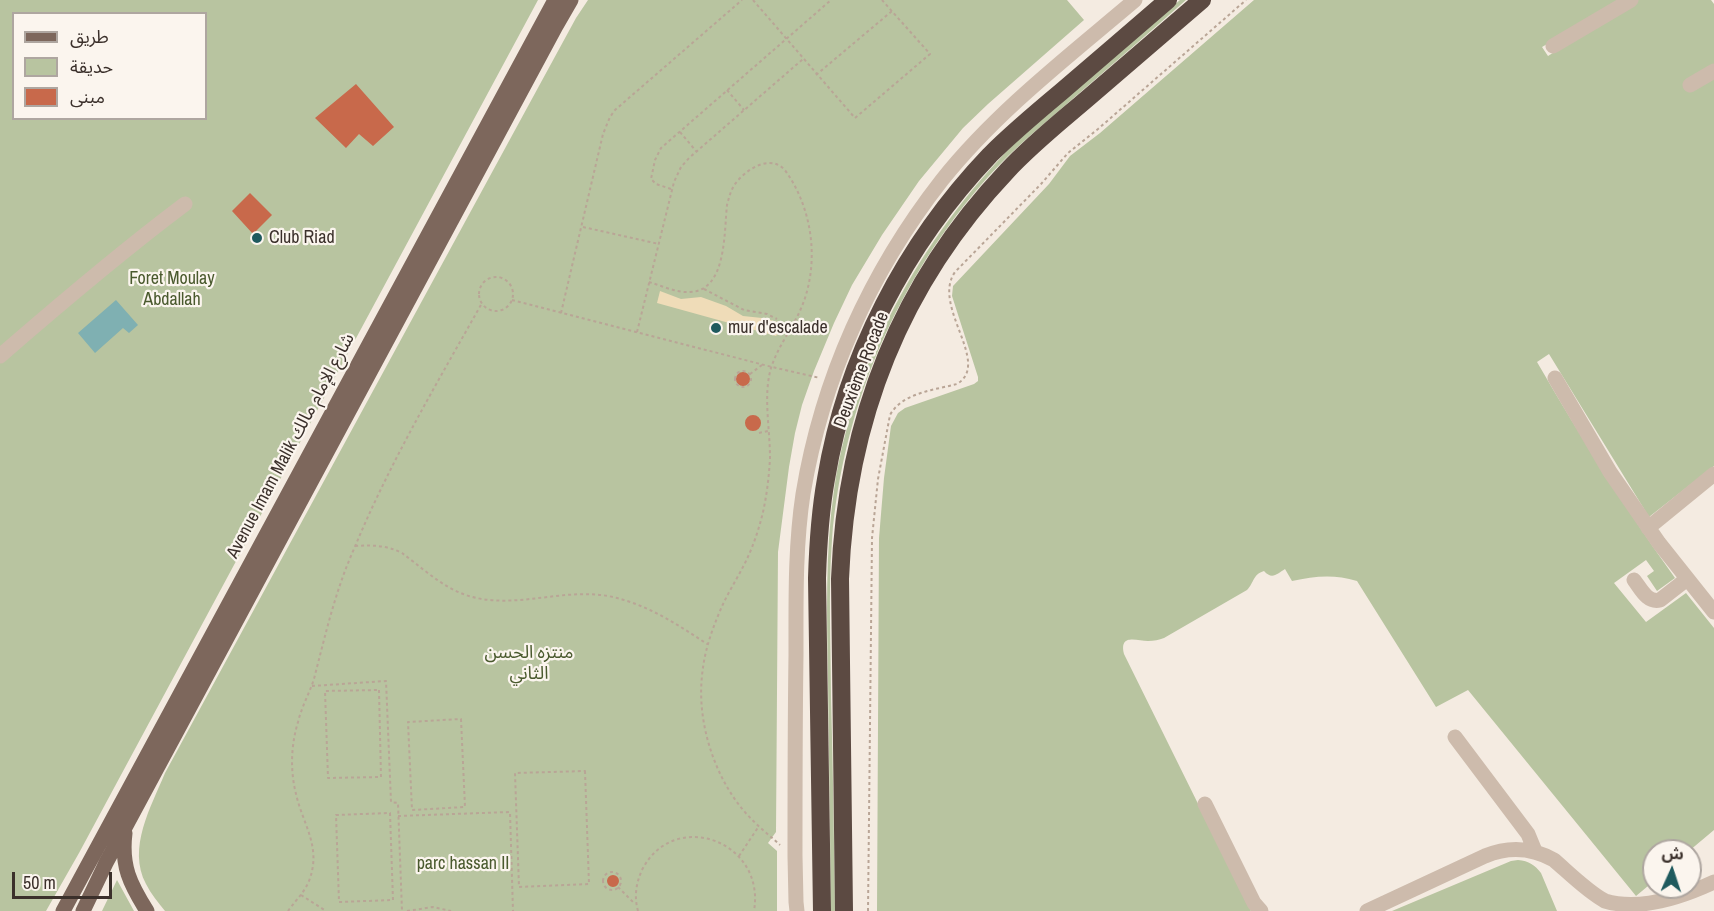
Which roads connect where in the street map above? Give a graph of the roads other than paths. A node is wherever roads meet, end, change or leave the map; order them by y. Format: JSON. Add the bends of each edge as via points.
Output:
{"nodes":[{"id":1,"x":555,"y":0,"type":"edge"},
{"id":2,"x":571,"y":0,"type":"edge"},
{"id":3,"x":1135,"y":0,"type":"edge"},
{"id":4,"x":1168,"y":0,"type":"edge"},
{"id":5,"x":1202,"y":0,"type":"edge"},
{"id":6,"x":1630,"y":0,"type":"edge"},
{"id":7,"x":1552,"y":46,"type":"dead end"},
{"id":8,"x":1714,"y":71,"type":"edge"},
{"id":9,"x":1690,"y":85,"type":"dead end"},
{"id":10,"x":185,"y":204,"type":"dead end"},
{"id":11,"x":0,"y":356,"type":"edge"},
{"id":12,"x":1555,"y":378,"type":"dead end"},
{"id":13,"x":1714,"y":474,"type":"edge"},
{"id":14,"x":1648,"y":528,"type":"junction"},
{"id":15,"x":1687,"y":579,"type":"junction"},
{"id":16,"x":1634,"y":580,"type":"dead end"},
{"id":17,"x":1714,"y":612,"type":"edge"},
{"id":18,"x":1455,"y":737,"type":"dead end"},
{"id":19,"x":1205,"y":804,"type":"dead end"},
{"id":20,"x":126,"y":826,"type":"junction"},
{"id":21,"x":1536,"y":851,"type":"junction"},
{"id":22,"x":1714,"y":882,"type":"edge"},
{"id":23,"x":1633,"y":910,"type":"edge"},
{"id":24,"x":63,"y":911,"type":"edge"},
{"id":25,"x":82,"y":911,"type":"edge"},
{"id":26,"x":147,"y":911,"type":"edge"},
{"id":27,"x":797,"y":911,"type":"edge"},
{"id":28,"x":822,"y":911,"type":"edge"},
{"id":29,"x":844,"y":911,"type":"edge"},
{"id":30,"x":1261,"y":911,"type":"edge"},
{"id":31,"x":1367,"y":911,"type":"edge"}],
"edges":[{"from":1,"to":24,"type":"main road","name":"Avenue Imam Malik شارع الإمام مالك"},
{"from":2,"to":20,"type":"main road","name":"Avenue Imam Malik شارع الإمام مالك"},
{"from":3,"to":27,"type":"street","via":[[1023,96],[943,179],[879,274],[831,380],[803,495],[797,554]]},
{"from":4,"to":28,"type":"highway","name":"Deuxième Rocade","via":[[1014,132],[968,180],[908,261],[863,350],[832,446],[818,545]]},
{"from":5,"to":29,"type":"highway","name":"Deuxième Rocade","via":[[1030,147],[986,194],[929,273],[885,359],[856,451],[841,546]]},
{"from":6,"to":7,"type":"street"},
{"from":8,"to":9,"type":"street"},
{"from":10,"to":11,"type":"street","via":[[132,243]]},
{"from":12,"to":14,"type":"street","via":[[1595,449]]},
{"from":13,"to":14,"type":"street"},
{"from":14,"to":15,"type":"street"},
{"from":15,"to":16,"type":"street","via":[[1656,601],[1648,599]]},
{"from":15,"to":17,"type":"street"},
{"from":18,"to":21,"type":"street","via":[[1528,834]]},
{"from":19,"to":30,"type":"street"},
{"from":20,"to":25,"type":"main road","name":"Avenue Imam Malik شارع الإمام مالك"},
{"from":20,"to":26,"type":"main road","via":[[125,868]]},
{"from":21,"to":23,"type":"street","via":[[1554,860],[1603,900]]},
{"from":21,"to":31,"type":"street","via":[[1515,848],[1494,852]]},
{"from":22,"to":23,"type":"street","via":[[1669,901]]}]}
